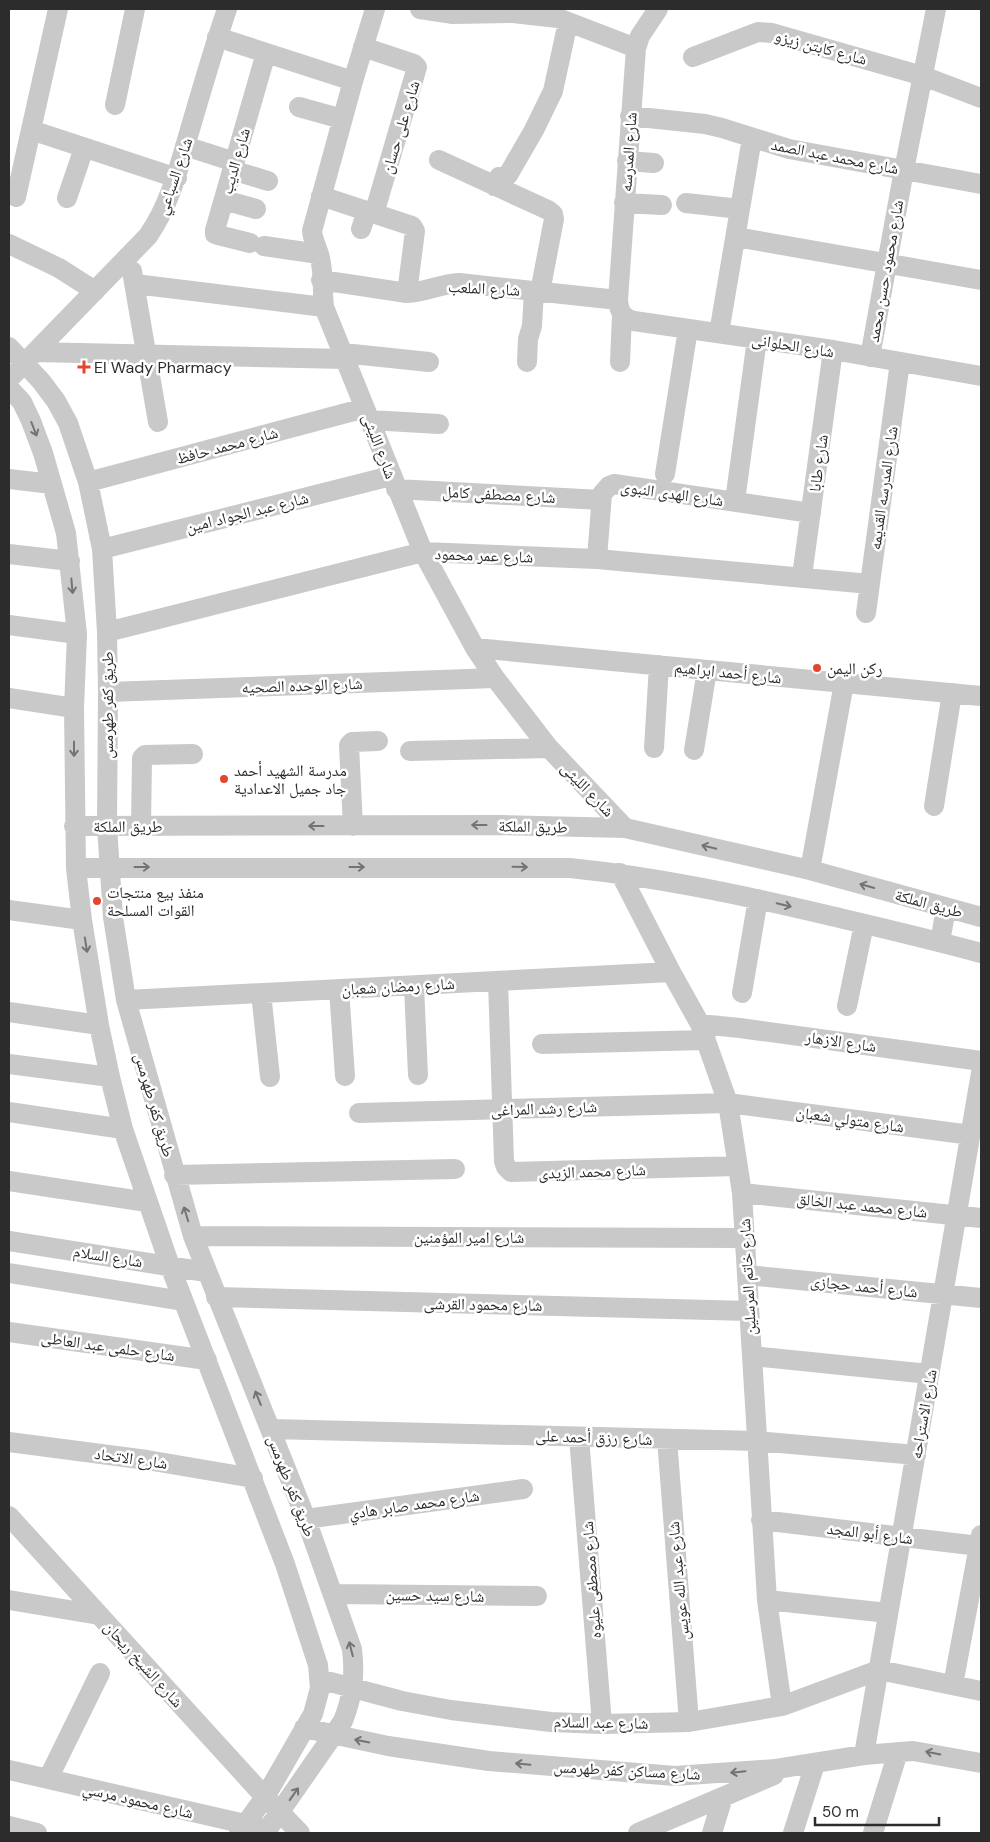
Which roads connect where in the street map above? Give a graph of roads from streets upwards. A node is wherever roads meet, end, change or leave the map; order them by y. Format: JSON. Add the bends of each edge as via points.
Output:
{"nodes":[{"id":1,"x":58,"y":9,"type":"edge"},
{"id":2,"x":135,"y":9,"type":"edge"},
{"id":3,"x":227,"y":9,"type":"edge"},
{"id":4,"x":375,"y":9,"type":"edge"},
{"id":5,"x":420,"y":9,"type":"edge"},
{"id":6,"x":658,"y":9,"type":"edge"},
{"id":7,"x":936,"y":9,"type":"edge"},
{"id":8,"x":477,"y":12,"type":"edge"},
{"id":9,"x":554,"y":15,"type":"edge"},
{"id":10,"x":218,"y":37,"type":"junction"},
{"id":11,"x":363,"y":47,"type":"junction"},
{"id":12,"x":636,"y":48,"type":"junction"},
{"id":13,"x":266,"y":53,"type":"junction"},
{"id":14,"x":693,"y":57,"type":"dead end"},
{"id":15,"x":923,"y":76,"type":"junction"},
{"id":16,"x":353,"y":81,"type":"junction"},
{"id":17,"x":981,"y":98,"type":"edge"},
{"id":18,"x":115,"y":105,"type":"dead end"},
{"id":19,"x":299,"y":107,"type":"dead end"},
{"id":20,"x":630,"y":116,"type":"junction"},
{"id":21,"x":342,"y":119,"type":"junction"},
{"id":22,"x":31,"y":130,"type":"junction"},
{"id":23,"x":752,"y":138,"type":"junction"},
{"id":24,"x":185,"y":146,"type":"junction"},
{"id":25,"x":84,"y":148,"type":"junction"},
{"id":26,"x":439,"y":160,"type":"dead end"},
{"id":27,"x":627,"y":161,"type":"junction"},
{"id":28,"x":654,"y":163,"type":"dead end"},
{"id":29,"x":234,"y":166,"type":"junction"},
{"id":30,"x":904,"y":170,"type":"junction"},
{"id":31,"x":176,"y":178,"type":"junction"},
{"id":32,"x":268,"y":181,"type":"dead end"},
{"id":33,"x":981,"y":184,"type":"edge"},
{"id":34,"x":494,"y":186,"type":"junction"},
{"id":35,"x":321,"y":196,"type":"junction"},
{"id":36,"x":16,"y":197,"type":"dead end"},
{"id":37,"x":67,"y":198,"type":"dead end"},
{"id":38,"x":224,"y":200,"type":"junction"},
{"id":39,"x":624,"y":203,"type":"junction"},
{"id":40,"x":686,"y":203,"type":"dead end"},
{"id":41,"x":662,"y":205,"type":"dead end"},
{"id":42,"x":256,"y":209,"type":"dead end"},
{"id":43,"x":740,"y":209,"type":"junction"},
{"id":44,"x":367,"y":218,"type":"junction"},
{"id":45,"x":736,"y":237,"type":"junction"},
{"id":46,"x":9,"y":244,"type":"edge"},
{"id":47,"x":130,"y":254,"type":"junction"},
{"id":48,"x":319,"y":254,"type":"junction"},
{"id":49,"x":887,"y":263,"type":"junction"},
{"id":50,"x":321,"y":280,"type":"junction"},
{"id":51,"x":981,"y":280,"type":"edge"},
{"id":52,"x":134,"y":284,"type":"junction"},
{"id":53,"x":95,"y":291,"type":"junction"},
{"id":54,"x":537,"y":291,"type":"junction"},
{"id":55,"x":407,"y":292,"type":"junction"},
{"id":56,"x":324,"y":307,"type":"junction"},
{"id":57,"x":620,"y":308,"type":"junction"},
{"id":58,"x":688,"y":328,"type":"junction"},
{"id":59,"x":719,"y":333,"type":"junction"},
{"id":60,"x":757,"y":339,"type":"junction"},
{"id":61,"x":9,"y":347,"type":"edge"},
{"id":62,"x":833,"y":350,"type":"junction"},
{"id":63,"x":146,"y":355,"type":"junction"},
{"id":64,"x":344,"y":356,"type":"junction"},
{"id":65,"x":30,"y":357,"type":"junction"},
{"id":66,"x":870,"y":357,"type":"junction"},
{"id":67,"x":429,"y":362,"type":"dead end"},
{"id":68,"x":527,"y":362,"type":"dead end"},
{"id":69,"x":620,"y":362,"type":"dead end"},
{"id":70,"x":900,"y":362,"type":"junction"},
{"id":71,"x":981,"y":376,"type":"edge"},
{"id":72,"x":9,"y":379,"type":"edge"},
{"id":73,"x":13,"y":397,"type":"edge"},
{"id":74,"x":367,"y":414,"type":"junction"},
{"id":75,"x":158,"y":422,"type":"dead end"},
{"id":76,"x":439,"y":424,"type":"dead end"},
{"id":77,"x":665,"y":474,"type":"dead end"},
{"id":78,"x":9,"y":479,"type":"edge"},
{"id":79,"x":88,"y":482,"type":"junction"},
{"id":80,"x":394,"y":482,"type":"junction"},
{"id":81,"x":52,"y":484,"type":"junction"},
{"id":82,"x":601,"y":500,"type":"junction"},
{"id":83,"x":735,"y":501,"type":"junction"},
{"id":84,"x":811,"y":513,"type":"junction"},
{"id":85,"x":102,"y":549,"type":"junction"},
{"id":86,"x":423,"y":552,"type":"junction"},
{"id":87,"x":9,"y":554,"type":"edge"},
{"id":88,"x":597,"y":559,"type":"junction"},
{"id":89,"x":70,"y":561,"type":"junction"},
{"id":90,"x":802,"y":576,"type":"junction"},
{"id":91,"x":870,"y":584,"type":"junction"},
{"id":92,"x":866,"y":613,"type":"dead end"},
{"id":93,"x":9,"y":625,"type":"edge"},
{"id":94,"x":107,"y":632,"type":"junction"},
{"id":95,"x":77,"y":634,"type":"junction"},
{"id":96,"x":476,"y":648,"type":"junction"},
{"id":97,"x":659,"y":665,"type":"junction"},
{"id":98,"x":707,"y":670,"type":"junction"},
{"id":99,"x":495,"y":678,"type":"junction"},
{"id":100,"x":844,"y":683,"type":"junction"},
{"id":101,"x":108,"y":692,"type":"junction"},
{"id":102,"x":952,"y":693,"type":"junction"},
{"id":103,"x":981,"y":696,"type":"edge"},
{"id":104,"x":9,"y":698,"type":"edge"},
{"id":105,"x":74,"y":708,"type":"junction"},
{"id":106,"x":378,"y":741,"type":"dead end"},
{"id":107,"x":548,"y":748,"type":"junction"},
{"id":108,"x":654,"y":748,"type":"dead end"},
{"id":109,"x":694,"y":750,"type":"dead end"},
{"id":110,"x":410,"y":751,"type":"dead end"},
{"id":111,"x":193,"y":754,"type":"dead end"},
{"id":112,"x":934,"y":806,"type":"dead end"},
{"id":113,"x":74,"y":826,"type":"junction"},
{"id":114,"x":107,"y":826,"type":"junction"},
{"id":115,"x":141,"y":826,"type":"junction"},
{"id":116,"x":353,"y":826,"type":"junction"},
{"id":117,"x":624,"y":828,"type":"junction"},
{"id":118,"x":109,"y":867,"type":"junction"},
{"id":119,"x":76,"y":868,"type":"junction"},
{"id":120,"x":810,"y":870,"type":"junction"},
{"id":121,"x":620,"y":873,"type":"junction"},
{"id":122,"x":758,"y":899,"type":"junction"},
{"id":123,"x":946,"y":908,"type":"junction"},
{"id":124,"x":9,"y":910,"type":"edge"},
{"id":125,"x":981,"y":917,"type":"edge"},
{"id":126,"x":82,"y":920,"type":"junction"},
{"id":127,"x":864,"y":924,"type":"junction"},
{"id":128,"x":940,"y":942,"type":"junction"},
{"id":129,"x":981,"y":953,"type":"edge"},
{"id":130,"x":671,"y":972,"type":"junction"},
{"id":131,"x":498,"y":981,"type":"junction"},
{"id":132,"x":414,"y":986,"type":"junction"},
{"id":133,"x":338,"y":989,"type":"junction"},
{"id":134,"x":261,"y":993,"type":"junction"},
{"id":135,"x":742,"y":993,"type":"dead end"},
{"id":136,"x":126,"y":1000,"type":"junction"},
{"id":137,"x":848,"y":1006,"type":"dead end"},
{"id":138,"x":9,"y":1012,"type":"edge"},
{"id":139,"x":99,"y":1025,"type":"junction"},
{"id":140,"x":703,"y":1032,"type":"junction"},
{"id":141,"x":542,"y":1044,"type":"dead end"},
{"id":142,"x":981,"y":1061,"type":"edge"},
{"id":143,"x":9,"y":1064,"type":"edge"},
{"id":144,"x":981,"y":1073,"type":"edge"},
{"id":145,"x":418,"y":1075,"type":"dead end"},
{"id":146,"x":110,"y":1076,"type":"junction"},
{"id":147,"x":345,"y":1076,"type":"dead end"},
{"id":148,"x":270,"y":1077,"type":"dead end"},
{"id":149,"x":728,"y":1103,"type":"junction"},
{"id":150,"x":502,"y":1109,"type":"junction"},
{"id":151,"x":9,"y":1112,"type":"edge"},
{"id":152,"x":359,"y":1113,"type":"dead end"},
{"id":153,"x":123,"y":1129,"type":"junction"},
{"id":154,"x":971,"y":1135,"type":"junction"},
{"id":155,"x":738,"y":1166,"type":"junction"},
{"id":156,"x":455,"y":1169,"type":"dead end"},
{"id":157,"x":174,"y":1175,"type":"junction"},
{"id":158,"x":9,"y":1181,"type":"edge"},
{"id":159,"x":742,"y":1193,"type":"junction"},
{"id":160,"x":147,"y":1202,"type":"junction"},
{"id":161,"x":957,"y":1214,"type":"junction"},
{"id":162,"x":981,"y":1218,"type":"edge"},
{"id":163,"x":193,"y":1236,"type":"junction"},
{"id":164,"x":745,"y":1238,"type":"junction"},
{"id":165,"x":9,"y":1241,"type":"edge"},
{"id":166,"x":170,"y":1266,"type":"junction"},
{"id":167,"x":206,"y":1272,"type":"junction"},
{"id":168,"x":9,"y":1273,"type":"edge"},
{"id":169,"x":747,"y":1275,"type":"junction"},
{"id":170,"x":944,"y":1294,"type":"junction"},
{"id":171,"x":216,"y":1297,"type":"junction"},
{"id":172,"x":981,"y":1298,"type":"edge"},
{"id":173,"x":183,"y":1301,"type":"junction"},
{"id":174,"x":749,"y":1311,"type":"junction"},
{"id":175,"x":9,"y":1332,"type":"edge"},
{"id":176,"x":752,"y":1356,"type":"junction"},
{"id":177,"x":207,"y":1360,"type":"junction"},
{"id":178,"x":930,"y":1374,"type":"junction"},
{"id":179,"x":271,"y":1430,"type":"junction"},
{"id":180,"x":579,"y":1437,"type":"junction"},
{"id":181,"x":666,"y":1439,"type":"junction"},
{"id":182,"x":757,"y":1441,"type":"junction"},
{"id":183,"x":9,"y":1442,"type":"edge"},
{"id":184,"x":916,"y":1454,"type":"junction"},
{"id":185,"x":253,"y":1478,"type":"junction"},
{"id":186,"x":523,"y":1489,"type":"dead end"},
{"id":187,"x":306,"y":1519,"type":"junction"},
{"id":188,"x":761,"y":1520,"type":"junction"},
{"id":189,"x":11,"y":1521,"type":"edge"},
{"id":190,"x":902,"y":1537,"type":"junction"},
{"id":191,"x":980,"y":1540,"type":"edge"},
{"id":192,"x":332,"y":1594,"type":"junction"},
{"id":193,"x":537,"y":1596,"type":"dead end"},
{"id":194,"x":9,"y":1600,"type":"edge"},
{"id":195,"x":766,"y":1600,"type":"junction"},
{"id":196,"x":888,"y":1614,"type":"junction"},
{"id":197,"x":99,"y":1615,"type":"junction"},
{"id":198,"x":879,"y":1670,"type":"junction"},
{"id":199,"x":100,"y":1674,"type":"dead end"},
{"id":200,"x":319,"y":1679,"type":"junction"},
{"id":201,"x":953,"y":1685,"type":"junction"},
{"id":202,"x":353,"y":1689,"type":"junction"},
{"id":203,"x":981,"y":1691,"type":"edge"},
{"id":204,"x":782,"y":1706,"type":"junction"},
{"id":205,"x":689,"y":1722,"type":"junction"},
{"id":206,"x":602,"y":1724,"type":"junction"},
{"id":207,"x":304,"y":1728,"type":"junction"},
{"id":208,"x":335,"y":1736,"type":"junction"},
{"id":209,"x":898,"y":1752,"type":"junction"},
{"id":210,"x":864,"y":1755,"type":"junction"},
{"id":211,"x":981,"y":1763,"type":"edge"},
{"id":212,"x":815,"y":1764,"type":"junction"},
{"id":213,"x":792,"y":1767,"type":"junction"},
{"id":214,"x":9,"y":1770,"type":"edge"},
{"id":215,"x":48,"y":1779,"type":"junction"},
{"id":216,"x":265,"y":1797,"type":"junction"},
{"id":217,"x":723,"y":1797,"type":"junction"},
{"id":218,"x":280,"y":1813,"type":"junction"},
{"id":219,"x":9,"y":1826,"type":"edge"},
{"id":220,"x":242,"y":1829,"type":"edge"},
{"id":221,"x":267,"y":1831,"type":"edge"},
{"id":222,"x":38,"y":1833,"type":"edge"},
{"id":223,"x":300,"y":1833,"type":"edge"},
{"id":224,"x":638,"y":1833,"type":"edge"},
{"id":225,"x":712,"y":1833,"type":"edge"},
{"id":226,"x":793,"y":1833,"type":"edge"},
{"id":227,"x":873,"y":1833,"type":"edge"}],
"edges":[{"from":1,"to":22,"type":"street"},
{"from":2,"to":18,"type":"street"},
{"from":3,"to":10,"type":"street","name":"شارع السباعي"},
{"from":4,"to":11,"type":"street","name":"شارع الليثى"},
{"from":5,"to":8,"type":"street","via":[[453,14]]},
{"from":6,"to":12,"type":"street","name":"شارع المدرسه"},
{"from":7,"to":15,"type":"street","name":"شارع محمود حسن محمد"},
{"from":8,"to":9,"type":"street"},
{"from":9,"to":12,"type":"street"},
{"from":9,"to":34,"type":"street","via":[[552,91],[508,175],[499,177]]},
{"from":10,"to":13,"type":"street"},
{"from":10,"to":24,"type":"street","name":"شارع السباعي"},
{"from":11,"to":16,"type":"street","name":"شارع الليثى"},
{"from":11,"to":44,"type":"street","name":"شارع على حسان","via":[[417,67]]},
{"from":12,"to":20,"type":"street","name":"شارع المدرسه"},
{"from":13,"to":16,"type":"street"},
{"from":13,"to":29,"type":"street","name":"شارع الديب"},
{"from":14,"to":15,"type":"street","name":"شارع كابتن زيزو","via":[[758,32],[787,37]]},
{"from":15,"to":17,"type":"street","name":"شارع كابتن زيزو"},
{"from":15,"to":30,"type":"street","name":"شارع محمود حسن محمد"},
{"from":16,"to":21,"type":"street","name":"شارع الليثى"},
{"from":19,"to":21,"type":"street"},
{"from":20,"to":23,"type":"street","name":"شارع محمد عبد الصمد","via":[[705,124]]},
{"from":20,"to":27,"type":"street","name":"شارع المدرسه"},
{"from":21,"to":35,"type":"street","name":"شارع الليثى","via":[[326,156]]},
{"from":22,"to":25,"type":"street"},
{"from":22,"to":36,"type":"street"},
{"from":23,"to":30,"type":"street","name":"شارع محمد عبد الصمد","via":[[789,149]]},
{"from":23,"to":43,"type":"street"},
{"from":24,"to":29,"type":"street"},
{"from":24,"to":31,"type":"street","name":"شارع السباعي"},
{"from":25,"to":31,"type":"street"},
{"from":25,"to":37,"type":"street"},
{"from":26,"to":34,"type":"street"},
{"from":27,"to":28,"type":"street"},
{"from":27,"to":39,"type":"street","name":"شارع المدرسه"},
{"from":29,"to":32,"type":"street"},
{"from":29,"to":38,"type":"street","name":"شارع الديب"},
{"from":30,"to":33,"type":"street","name":"شارع محمد عبد الصمد"},
{"from":30,"to":49,"type":"street","name":"شارع محمود حسن محمد"},
{"from":31,"to":47,"type":"street","name":"شارع السباعي","via":[[160,219]]},
{"from":34,"to":54,"type":"street","via":[[553,214]]},
{"from":35,"to":44,"type":"street"},
{"from":35,"to":48,"type":"street","name":"شارع الليثى","via":[[312,231]]},
{"from":38,"to":42,"type":"street"},
{"from":38,"to":48,"type":"street","name":"شارع الديب","via":[[215,234],[257,245]]},
{"from":39,"to":41,"type":"street"},
{"from":39,"to":57,"type":"street","name":"شارع المدرسه"},
{"from":40,"to":43,"type":"street"},
{"from":43,"to":45,"type":"street"},
{"from":44,"to":55,"type":"street","via":[[414,228]]},
{"from":45,"to":49,"type":"street"},
{"from":45,"to":59,"type":"street"},
{"from":46,"to":53,"type":"street","via":[[59,268]]},
{"from":47,"to":52,"type":"street"},
{"from":47,"to":53,"type":"street","name":"شارع السباعي"},
{"from":48,"to":50,"type":"street","name":"شارع الليثى"},
{"from":49,"to":51,"type":"street"},
{"from":49,"to":66,"type":"street","name":"شارع محمود حسن محمد"},
{"from":50,"to":55,"type":"street","name":"شارع الملعب"},
{"from":50,"to":56,"type":"street","name":"شارع الليثى"},
{"from":52,"to":56,"type":"street"},
{"from":52,"to":63,"type":"street"},
{"from":53,"to":65,"type":"street","name":"شارع السباعي"},
{"from":54,"to":55,"type":"street","name":"شارع الملعب","via":[[459,283]]},
{"from":54,"to":57,"type":"street","name":"شارع الملعب"},
{"from":54,"to":68,"type":"street"},
{"from":56,"to":64,"type":"street","name":"شارع الليثى"},
{"from":57,"to":58,"type":"street","name":"شارع الحلوانى","via":[[634,321]]},
{"from":57,"to":69,"type":"street","name":"شارع المدرسه"},
{"from":58,"to":59,"type":"street","name":"شارع الحلوانى"},
{"from":58,"to":77,"type":"street"},
{"from":59,"to":60,"type":"street","name":"شارع الحلوانى"},
{"from":60,"to":62,"type":"street","name":"شارع الحلوانى"},
{"from":60,"to":83,"type":"street"},
{"from":61,"to":65,"type":"street","name":"طريق كفر طهرمس"},
{"from":62,"to":66,"type":"street","name":"شارع الحلوانى"},
{"from":62,"to":84,"type":"street","name":"شارع طابا"},
{"from":63,"to":64,"type":"street"},
{"from":63,"to":65,"type":"street"},
{"from":63,"to":75,"type":"street"},
{"from":64,"to":67,"type":"street"},
{"from":64,"to":74,"type":"street","name":"شارع الليثى"},
{"from":65,"to":72,"type":"street","name":"شارع السباعي"},
{"from":65,"to":79,"type":"street","name":"طريق كفر طهرمس","via":[[68,423]]},
{"from":66,"to":70,"type":"street","name":"شارع الحلوانى"},
{"from":70,"to":71,"type":"street","name":"شارع الحلوانى"},
{"from":70,"to":91,"type":"street","name":"شارع المدرسه القديمه"},
{"from":73,"to":81,"type":"street","name":"طريق كفر طهرمس","one_way":true,"via":[[31,421]]},
{"from":74,"to":76,"type":"street","name":"شارع محمد حافظ"},
{"from":74,"to":79,"type":"street","name":"شارع محمد حافظ"},
{"from":74,"to":80,"type":"street","name":"شارع الليثى"},
{"from":78,"to":81,"type":"street"},
{"from":79,"to":85,"type":"street","name":"طريق كفر طهرمس"},
{"from":80,"to":82,"type":"street","name":"شارع مصطفى كامل"},
{"from":80,"to":85,"type":"street","name":"شارع عبد الجواد امين"},
{"from":80,"to":86,"type":"street","name":"شارع الليثى"},
{"from":81,"to":89,"type":"street","name":"طريق كفر طهرمس"},
{"from":82,"to":83,"type":"street","name":"شارع الهدى النبوى","via":[[604,490],[614,484]]},
{"from":82,"to":88,"type":"street","name":"شارع الهدى النبوى"},
{"from":83,"to":84,"type":"street","name":"شارع الهدى النبوى"},
{"from":84,"to":90,"type":"street","name":"شارع طابا"},
{"from":85,"to":94,"type":"street","name":"طريق كفر طهرمس"},
{"from":86,"to":88,"type":"street","name":"شارع عمر محمود"},
{"from":86,"to":94,"type":"street","name":"شارع عمر محمود"},
{"from":86,"to":96,"type":"street","name":"شارع الليثى"},
{"from":87,"to":89,"type":"street"},
{"from":88,"to":90,"type":"street","name":"شارع عمر محمود"},
{"from":89,"to":95,"type":"street","name":"طريق كفر طهرمس","one_way":true},
{"from":90,"to":91,"type":"street","name":"شارع عمر محمود"},
{"from":91,"to":92,"type":"street","name":"شارع المدرسه القديمه"},
{"from":93,"to":95,"type":"street"},
{"from":94,"to":101,"type":"street","name":"طريق كفر طهرمس"},
{"from":95,"to":105,"type":"street","name":"طريق كفر طهرمس"},
{"from":96,"to":97,"type":"street","name":"شارع أحمد ابراهيم"},
{"from":96,"to":99,"type":"street","name":"شارع الليثى"},
{"from":97,"to":98,"type":"street","name":"شارع أحمد ابراهيم"},
{"from":97,"to":108,"type":"street"},
{"from":98,"to":100,"type":"street","name":"شارع أحمد ابراهيم"},
{"from":98,"to":109,"type":"street"},
{"from":99,"to":101,"type":"street","name":"شارع الوحده الصحيه"},
{"from":99,"to":107,"type":"street","name":"شارع الليثى"},
{"from":100,"to":102,"type":"street","name":"شارع أحمد ابراهيم"},
{"from":100,"to":120,"type":"street"},
{"from":101,"to":114,"type":"street","name":"طريق كفر طهرمس"},
{"from":102,"to":103,"type":"street","name":"شارع أحمد ابراهيم"},
{"from":102,"to":112,"type":"street"},
{"from":104,"to":105,"type":"street"},
{"from":105,"to":113,"type":"street","name":"طريق كفر طهرمس","one_way":true},
{"from":106,"to":116,"type":"street","via":[[352,742],[349,745]]},
{"from":107,"to":110,"type":"street"},
{"from":107,"to":117,"type":"street","name":"شارع الليثى"},
{"from":111,"to":115,"type":"street","via":[[145,755],[142,758]]},
{"from":113,"to":114,"type":"street","name":"طريق الملكة"},
{"from":113,"to":119,"type":"street","name":"طريق كفر طهرمس"},
{"from":114,"to":115,"type":"street","name":"طريق الملكة"},
{"from":114,"to":118,"type":"street","name":"طريق كفر طهرمس"},
{"from":116,"to":115,"type":"street","name":"طريق الملكة","one_way":true},
{"from":117,"to":116,"type":"street","name":"طريق الملكة","one_way":true},
{"from":120,"to":117,"type":"street","name":"طريق الملكة","one_way":true},
{"from":118,"to":119,"type":"street"},
{"from":118,"to":121,"type":"street","one_way":true,"via":[[502,867]]},
{"from":118,"to":136,"type":"street","name":"طريق كفر طهرمس"},
{"from":119,"to":126,"type":"street","name":"طريق كفر طهرمس"},
{"from":123,"to":120,"type":"street","name":"طريق الملكة","one_way":true},
{"from":121,"to":122,"type":"street"},
{"from":121,"to":130,"type":"street","name":"شارع خاتم المرسلين"},
{"from":122,"to":127,"type":"street","one_way":true},
{"from":122,"to":135,"type":"street"},
{"from":123,"to":125,"type":"street","name":"طريق الملكة"},
{"from":123,"to":128,"type":"street"},
{"from":124,"to":126,"type":"street"},
{"from":126,"to":139,"type":"street","name":"طريق كفر طهرمس","one_way":true},
{"from":127,"to":128,"type":"street"},
{"from":127,"to":137,"type":"street"},
{"from":128,"to":129,"type":"street"},
{"from":130,"to":131,"type":"street","name":"شارع رمضان شعبان"},
{"from":130,"to":140,"type":"street","name":"شارع خاتم المرسلين"},
{"from":131,"to":132,"type":"street","name":"شارع رمضان شعبان"},
{"from":131,"to":150,"type":"street"},
{"from":132,"to":133,"type":"street","name":"شارع رمضان شعبان"},
{"from":132,"to":145,"type":"street"},
{"from":133,"to":134,"type":"street","name":"شارع رمضان شعبان"},
{"from":133,"to":147,"type":"street"},
{"from":134,"to":136,"type":"street","name":"شارع رمضان شعبان"},
{"from":134,"to":148,"type":"street"},
{"from":136,"to":157,"type":"street","name":"طريق كفر طهرمس"},
{"from":138,"to":139,"type":"street"},
{"from":139,"to":146,"type":"street","name":"طريق كفر طهرمس"},
{"from":140,"to":141,"type":"street","name":"شارع الازهار"},
{"from":140,"to":142,"type":"street","name":"شارع الازهار","via":[[740,1028]]},
{"from":140,"to":149,"type":"street","name":"شارع خاتم المرسلين"},
{"from":143,"to":146,"type":"street"},
{"from":144,"to":154,"type":"street","name":"شارع الاستراحه"},
{"from":146,"to":153,"type":"street","name":"طريق كفر طهرمس"},
{"from":149,"to":150,"type":"street","name":"شارع رشد المراغى"},
{"from":149,"to":154,"type":"street","name":"شارع متولي شعبان"},
{"from":149,"to":155,"type":"street","name":"شارع خاتم المرسلين"},
{"from":150,"to":152,"type":"street","name":"شارع رشد المراغى"},
{"from":150,"to":155,"type":"street","name":"شارع محمد الزيدى","via":[[504,1161],[511,1172]]},
{"from":151,"to":153,"type":"street"},
{"from":153,"to":160,"type":"street","name":"طريق كفر طهرمس"},
{"from":154,"to":161,"type":"street","name":"شارع الاستراحه"},
{"from":155,"to":159,"type":"street","name":"شارع خاتم المرسلين"},
{"from":156,"to":157,"type":"street"},
{"from":163,"to":157,"type":"street","name":"طريق كفر طهرمس","one_way":true},
{"from":158,"to":160,"type":"street"},
{"from":159,"to":161,"type":"street","name":"شارع محمد عبد الخالق"},
{"from":159,"to":164,"type":"street","name":"شارع خاتم المرسلين"},
{"from":160,"to":166,"type":"street","name":"طريق كفر طهرمس"},
{"from":161,"to":162,"type":"street","name":"شارع محمد عبد الخالق"},
{"from":161,"to":170,"type":"street","name":"شارع الاستراحه"},
{"from":163,"to":164,"type":"street","name":"شارع امير المؤمنين"},
{"from":163,"to":167,"type":"street","name":"طريق كفر طهرمس"},
{"from":164,"to":169,"type":"street","name":"شارع خاتم المرسلين"},
{"from":165,"to":166,"type":"street","name":"شارع السلام"},
{"from":166,"to":167,"type":"street","name":"شارع السلام"},
{"from":166,"to":173,"type":"street","name":"طريق كفر طهرمس"},
{"from":167,"to":171,"type":"street","name":"طريق كفر طهرمس"},
{"from":168,"to":173,"type":"street"},
{"from":169,"to":170,"type":"street","name":"شارع أحمد حجازى"},
{"from":169,"to":174,"type":"street","name":"شارع خاتم المرسلين"},
{"from":170,"to":172,"type":"street","name":"شارع أحمد حجازى"},
{"from":170,"to":178,"type":"street","name":"شارع الاستراحه"},
{"from":171,"to":174,"type":"street","name":"شارع محمود القرشى"},
{"from":179,"to":171,"type":"street","name":"طريق كفر طهرمس","one_way":true},
{"from":173,"to":177,"type":"street","name":"طريق كفر طهرمس"},
{"from":174,"to":176,"type":"street","name":"شارع خاتم المرسلين"},
{"from":175,"to":177,"type":"street","name":"شارع حلمى عبد العاطى"},
{"from":176,"to":178,"type":"street"},
{"from":176,"to":182,"type":"street","name":"شارع خاتم المرسلين"},
{"from":177,"to":185,"type":"street","name":"طريق كفر طهرمس"},
{"from":178,"to":184,"type":"street","name":"شارع الاستراحه"},
{"from":179,"to":180,"type":"street","name":"شارع رزق أحمد على"},
{"from":179,"to":187,"type":"street","name":"طريق كفر طهرمس"},
{"from":180,"to":181,"type":"street","name":"شارع رزق أحمد على"},
{"from":180,"to":206,"type":"street","name":"شارع مصطفى عليوه"},
{"from":181,"to":182,"type":"street","name":"شارع رزق أحمد على"},
{"from":181,"to":205,"type":"street","name":"شارع عبد الله عويس"},
{"from":182,"to":184,"type":"street","name":"شارع رزق أحمد على"},
{"from":182,"to":188,"type":"street","name":"شارع خاتم المرسلين"},
{"from":183,"to":185,"type":"street","name":"شارع الاتحاد"},
{"from":184,"to":190,"type":"street","name":"شارع الاستراحه"},
{"from":185,"to":200,"type":"street","name":"طريق كفر طهرمس","via":[[285,1564],[318,1665]]},
{"from":186,"to":187,"type":"street","name":"شارع محمد صابر هادي"},
{"from":187,"to":192,"type":"street","name":"طريق كفر طهرمس"},
{"from":188,"to":190,"type":"street","name":"شارع أبو المجد"},
{"from":188,"to":195,"type":"street","name":"شارع خاتم المرسلين"},
{"from":189,"to":197,"type":"street","name":"شارع الشيخ ريحان"},
{"from":190,"to":191,"type":"street","name":"شارع أبو المجد"},
{"from":190,"to":196,"type":"street","name":"شارع الاستراحه"},
{"from":191,"to":201,"type":"street"},
{"from":192,"to":193,"type":"street","name":"شارع سيد حسين"},
{"from":202,"to":192,"type":"street","name":"طريق كفر طهرمس","one_way":true,"via":[[352,1649]]},
{"from":194,"to":197,"type":"street"},
{"from":195,"to":196,"type":"street"},
{"from":195,"to":204,"type":"street","name":"شارع خاتم المرسلين"},
{"from":196,"to":198,"type":"street","name":"شارع الاستراحه"},
{"from":197,"to":216,"type":"street","name":"شارع الشيخ ريحان"},
{"from":198,"to":201,"type":"street"},
{"from":198,"to":204,"type":"street","name":"شارع عبد السلام"},
{"from":198,"to":210,"type":"street","name":"شارع الاستراحه"},
{"from":199,"to":215,"type":"street"},
{"from":200,"to":202,"type":"street","name":"شارع عبد السلام"},
{"from":200,"to":207,"type":"street","name":"طريق كفر طهرمس","via":[[318,1700]]},
{"from":201,"to":203,"type":"street"},
{"from":202,"to":206,"type":"street","name":"شارع عبد السلام","via":[[493,1716]]},
{"from":202,"to":208,"type":"street","name":"طريق كفر طهرمس","via":[[350,1706]]},
{"from":204,"to":205,"type":"street","name":"شارع عبد السلام"},
{"from":205,"to":206,"type":"street","name":"شارع عبد السلام"},
{"from":207,"to":208,"type":"street","name":"شارع مساكن كفر طهرمس"},
{"from":207,"to":216,"type":"street","name":"طريق كفر طهرمس"},
{"from":213,"to":208,"type":"street","name":"شارع مساكن كفر طهرمس","one_way":true,"via":[[675,1776],[489,1761]]},
{"from":218,"to":208,"type":"street","name":"طريق كفر طهرمس","one_way":true},
{"from":209,"to":210,"type":"street","name":"شارع مساكن كفر طهرمس"},
{"from":211,"to":209,"type":"street","name":"شارع مساكن كفر طهرمس","one_way":true,"via":[[926,1752]]},
{"from":209,"to":227,"type":"street"},
{"from":210,"to":212,"type":"street","name":"شارع مساكن كفر طهرمس"},
{"from":212,"to":213,"type":"street","name":"شارع مساكن كفر طهرمس"},
{"from":212,"to":226,"type":"street"},
{"from":213,"to":217,"type":"street"},
{"from":214,"to":215,"type":"street","name":"شارع محمود مرسي"},
{"from":215,"to":220,"type":"street","name":"شارع محمود مرسي"},
{"from":216,"to":218,"type":"street","name":"شارع الشيخ ريحان"},
{"from":216,"to":220,"type":"street","name":"طريق كفر طهرمس"},
{"from":217,"to":224,"type":"street"},
{"from":217,"to":225,"type":"street"},
{"from":218,"to":221,"type":"street","name":"طريق كفر طهرمس"},
{"from":218,"to":223,"type":"street","name":"شارع الشيخ ريحان"},
{"from":219,"to":222,"type":"street"},
{"from":220,"to":221,"type":"street","name":"شارع محمود مرسي"}]}
